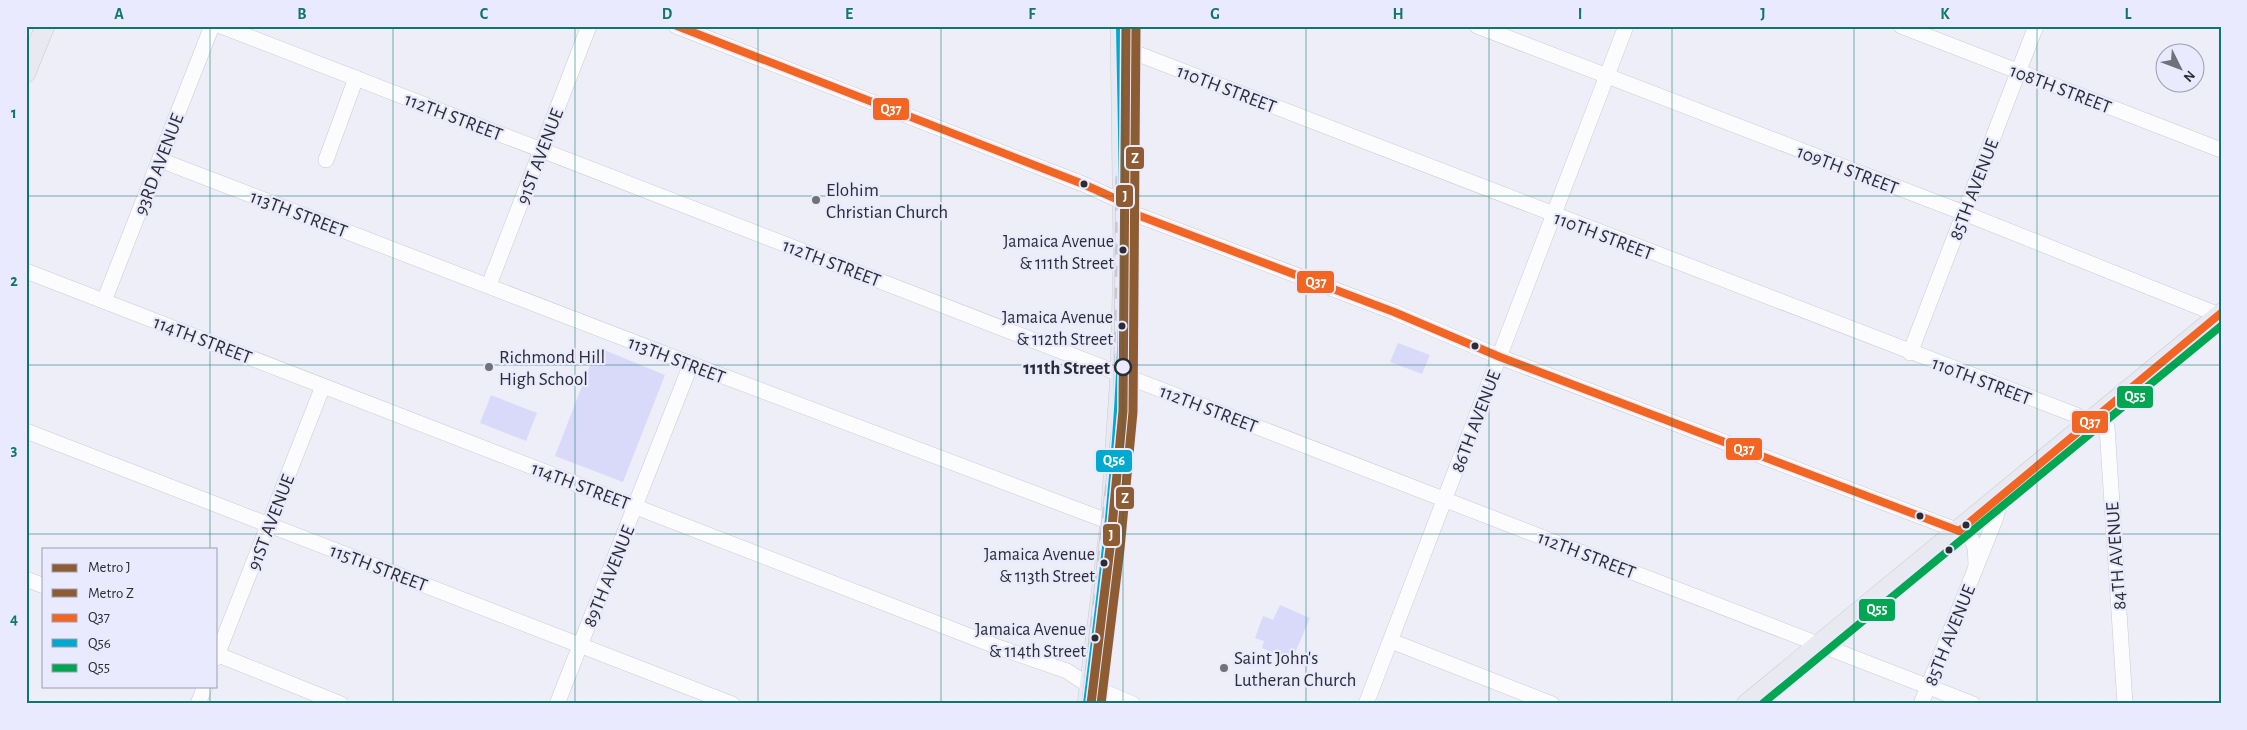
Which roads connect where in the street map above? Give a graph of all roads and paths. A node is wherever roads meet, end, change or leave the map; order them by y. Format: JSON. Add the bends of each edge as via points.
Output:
{"nodes":[{"id":1,"x":45,"y":26,"type":"edge"},
{"id":2,"x":212,"y":26,"type":"edge"},
{"id":3,"x":222,"y":26,"type":"edge"},
{"id":4,"x":589,"y":26,"type":"edge"},
{"id":5,"x":676,"y":26,"type":"edge"},
{"id":6,"x":1120,"y":26,"type":"edge"},
{"id":7,"x":1476,"y":26,"type":"edge"},
{"id":8,"x":1626,"y":26,"type":"edge"},
{"id":9,"x":1901,"y":26,"type":"edge"},
{"id":10,"x":2036,"y":26,"type":"edge"},
{"id":11,"x":1120,"y":47,"type":"junction"},
{"id":12,"x":2018,"y":71,"type":"junction"},
{"id":13,"x":26,"y":74,"type":"edge"},
{"id":14,"x":1607,"y":76,"type":"junction"},
{"id":15,"x":356,"y":78,"type":"junction"},
{"id":16,"x":542,"y":150,"type":"junction"},
{"id":17,"x":2221,"y":150,"type":"edge"},
{"id":18,"x":160,"y":160,"type":"junction"},
{"id":19,"x":326,"y":160,"type":"dead end"},
{"id":20,"x":1123,"y":202,"type":"junction"},
{"id":21,"x":1964,"y":214,"type":"junction"},
{"id":22,"x":1554,"y":216,"type":"junction"},
{"id":23,"x":26,"y":271,"type":"edge"},
{"id":24,"x":490,"y":285,"type":"junction"},
{"id":25,"x":104,"y":301,"type":"junction"},
{"id":26,"x":2220,"y":314,"type":"edge"},
{"id":27,"x":1910,"y":353,"type":"junction"},
{"id":28,"x":1500,"y":357,"type":"junction"},
{"id":29,"x":691,"y":364,"type":"junction"},
{"id":30,"x":1120,"y":373,"type":"junction"},
{"id":31,"x":324,"y":386,"type":"junction"},
{"id":32,"x":2089,"y":421,"type":"junction"},
{"id":33,"x":26,"y":431,"type":"edge"},
{"id":34,"x":2002,"y":494,"type":"junction"},
{"id":35,"x":1445,"y":499,"type":"junction"},
{"id":36,"x":637,"y":506,"type":"junction"},
{"id":37,"x":1110,"y":522,"type":"junction"},
{"id":38,"x":269,"y":524,"type":"junction"},
{"id":39,"x":1959,"y":530,"type":"junction"},
{"id":40,"x":1976,"y":567,"type":"junction"},
{"id":41,"x":26,"y":579,"type":"edge"},
{"id":42,"x":42,"y":585,"type":"edge"},
{"id":43,"x":1391,"y":641,"type":"junction"},
{"id":44,"x":1818,"y":644,"type":"junction"},
{"id":45,"x":580,"y":645,"type":"junction"},
{"id":46,"x":218,"y":652,"type":"edge"},
{"id":47,"x":218,"y":655,"type":"edge"},
{"id":48,"x":1088,"y":685,"type":"junction"},
{"id":49,"x":1928,"y":687,"type":"junction"},
{"id":50,"x":204,"y":688,"type":"edge"},
{"id":51,"x":198,"y":704,"type":"edge"},
{"id":52,"x":341,"y":704,"type":"edge"},
{"id":53,"x":557,"y":704,"type":"edge"},
{"id":54,"x":732,"y":704,"type":"edge"},
{"id":55,"x":1087,"y":704,"type":"edge"},
{"id":56,"x":1133,"y":704,"type":"edge"},
{"id":57,"x":1366,"y":704,"type":"edge"},
{"id":58,"x":1552,"y":704,"type":"edge"},
{"id":59,"x":1746,"y":704,"type":"edge"},
{"id":60,"x":1921,"y":704,"type":"edge"},
{"id":61,"x":1973,"y":704,"type":"edge"},
{"id":62,"x":2125,"y":704,"type":"edge"}],
"edges":[{"from":1,"to":13,"type":"main road"},
{"from":2,"to":18,"type":"street","name":"93RD AVENUE"},
{"from":3,"to":15,"type":"street","name":"112TH STREET"},
{"from":4,"to":16,"type":"street","name":"91ST AVENUE"},
{"from":5,"to":20,"type":"street"},
{"from":6,"to":11,"type":"main road"},
{"from":7,"to":14,"type":"street","name":"109TH STREET"},
{"from":8,"to":14,"type":"street","name":"86TH AVENUE"},
{"from":9,"to":12,"type":"street","name":"108TH STREET"},
{"from":10,"to":12,"type":"street","name":"85TH AVENUE"},
{"from":11,"to":20,"type":"main road"},
{"from":11,"to":22,"type":"street","name":"110TH STREET"},
{"from":12,"to":17,"type":"street","name":"108TH STREET"},
{"from":12,"to":21,"type":"street","name":"85TH AVENUE"},
{"from":14,"to":21,"type":"street","name":"109TH STREET"},
{"from":14,"to":22,"type":"street","name":"86TH AVENUE"},
{"from":15,"to":16,"type":"street","name":"112TH STREET"},
{"from":15,"to":19,"type":"street"},
{"from":16,"to":24,"type":"street","name":"91ST AVENUE"},
{"from":16,"to":30,"type":"street","name":"112TH STREET"},
{"from":18,"to":24,"type":"street","name":"113TH STREET"},
{"from":18,"to":25,"type":"street","name":"93RD AVENUE"},
{"from":20,"to":28,"type":"street","via":[[1132,213],[1394,312]]},
{"from":20,"to":30,"type":"main road"},
{"from":21,"to":26,"type":"street","name":"109TH STREET"},
{"from":21,"to":27,"type":"street","name":"85TH AVENUE"},
{"from":22,"to":27,"type":"street","name":"110TH STREET"},
{"from":22,"to":28,"type":"street","name":"86TH AVENUE"},
{"from":23,"to":25,"type":"street","name":"114TH STREET"},
{"from":24,"to":29,"type":"street","name":"113TH STREET"},
{"from":25,"to":31,"type":"street","name":"114TH STREET"},
{"from":26,"to":32,"type":"main road"},
{"from":27,"to":32,"type":"street","name":"110TH STREET"},
{"from":28,"to":35,"type":"street","name":"86TH AVENUE"},
{"from":28,"to":39,"type":"street"},
{"from":29,"to":36,"type":"street","name":"89TH AVENUE"},
{"from":29,"to":37,"type":"street","name":"113TH STREET"},
{"from":30,"to":35,"type":"street","name":"112TH STREET"},
{"from":30,"to":37,"type":"main road"},
{"from":31,"to":36,"type":"street","name":"114TH STREET"},
{"from":31,"to":38,"type":"street","name":"91ST AVENUE"},
{"from":32,"to":34,"type":"main road"},
{"from":32,"to":62,"type":"street","name":"84TH AVENUE","via":[[2106,427]]},
{"from":33,"to":38,"type":"street","name":"115TH STREET"},
{"from":34,"to":39,"type":"main road"},
{"from":34,"to":40,"type":"street","name":"85TH AVENUE"},
{"from":35,"to":43,"type":"street","name":"86TH AVENUE"},
{"from":35,"to":44,"type":"street","name":"112TH STREET"},
{"from":36,"to":45,"type":"street","name":"89TH AVENUE"},
{"from":36,"to":48,"type":"street","name":"114TH STREET","via":[[1067,671]]},
{"from":37,"to":48,"type":"main road"},
{"from":38,"to":45,"type":"street","name":"115TH STREET"},
{"from":38,"to":46,"type":"street","name":"91ST AVENUE"},
{"from":39,"to":40,"type":"street","name":"85TH AVENUE","via":[[1970,536],[1975,545]]},
{"from":39,"to":44,"type":"main road"},
{"from":40,"to":49,"type":"street","name":"85TH AVENUE"},
{"from":41,"to":42,"type":"street"},
{"from":43,"to":57,"type":"street","name":"86TH AVENUE"},
{"from":43,"to":58,"type":"street"},
{"from":44,"to":49,"type":"street","name":"112TH STREET"},
{"from":44,"to":59,"type":"main road"},
{"from":45,"to":53,"type":"street","name":"89TH AVENUE"},
{"from":45,"to":54,"type":"street","name":"115TH STREET"},
{"from":47,"to":52,"type":"street"},
{"from":48,"to":55,"type":"main road"},
{"from":48,"to":56,"type":"street","name":"114TH STREET"},
{"from":49,"to":60,"type":"street","name":"85TH AVENUE"},
{"from":49,"to":61,"type":"street","name":"112TH STREET"},
{"from":50,"to":51,"type":"street"}]}
